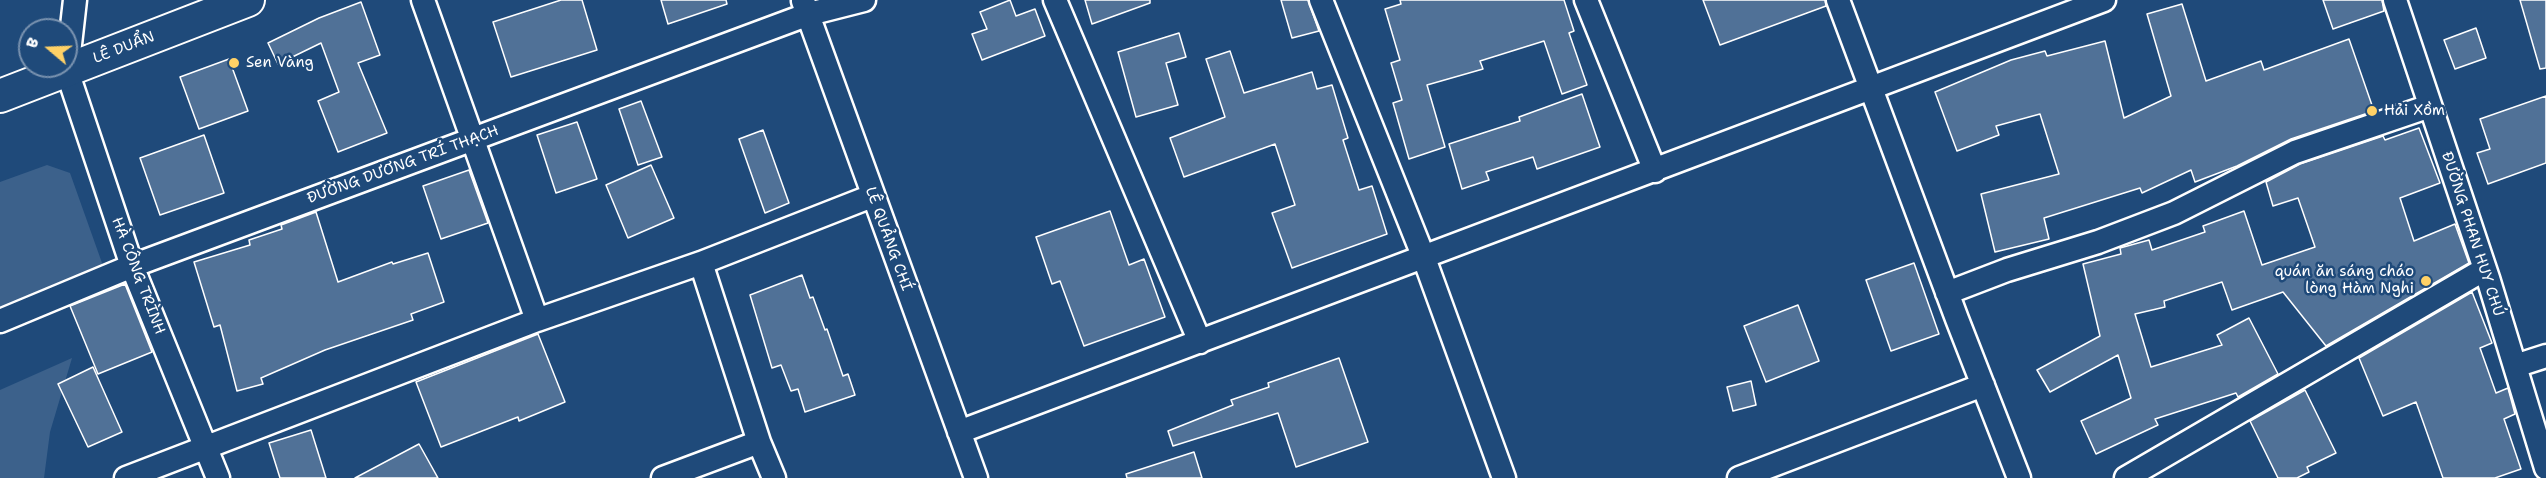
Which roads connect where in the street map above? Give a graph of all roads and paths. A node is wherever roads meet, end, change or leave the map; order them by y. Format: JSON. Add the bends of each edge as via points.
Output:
{"nodes":[{"id":1,"x":75,"y":0,"type":"edge"},
{"id":2,"x":248,"y":0,"type":"edge"},
{"id":3,"x":423,"y":0,"type":"edge"},
{"id":4,"x":864,"y":0,"type":"edge"},
{"id":5,"x":1055,"y":0,"type":"edge"},
{"id":6,"x":1321,"y":0,"type":"edge"},
{"id":7,"x":1586,"y":0,"type":"edge"},
{"id":8,"x":1838,"y":0,"type":"edge"},
{"id":9,"x":2104,"y":0,"type":"edge"},
{"id":10,"x":2395,"y":0,"type":"edge"},
{"id":11,"x":806,"y":7,"type":"edge"},
{"id":12,"x":73,"y":18,"type":"edge"},
{"id":13,"x":78,"y":67,"type":"edge"},
{"id":14,"x":48,"y":78,"type":"edge"},
{"id":15,"x":69,"y":78,"type":"edge"},
{"id":16,"x":1871,"y":90,"type":"junction"},
{"id":17,"x":0,"y":96,"type":"edge"},
{"id":18,"x":2430,"y":106,"type":"junction"},
{"id":19,"x":473,"y":138,"type":"junction"},
{"id":20,"x":1655,"y":171,"type":"junction"},
{"id":21,"x":872,"y":196,"type":"junction"},
{"id":22,"x":1424,"y":258,"type":"junction"},
{"id":23,"x":701,"y":264,"type":"junction"},
{"id":24,"x":132,"y":266,"type":"junction"},
{"id":25,"x":2485,"y":269,"type":"junction"},
{"id":26,"x":1947,"y":293,"type":"junction"},
{"id":27,"x":537,"y":320,"type":"junction"},
{"id":28,"x":0,"y":321,"type":"edge"},
{"id":29,"x":1200,"y":342,"type":"junction"},
{"id":30,"x":2546,"y":356,"type":"edge"},
{"id":31,"x":2515,"y":366,"type":"junction"},
{"id":32,"x":1983,"y":385,"type":"junction"},
{"id":33,"x":959,"y":432,"type":"junction"},
{"id":34,"x":759,"y":442,"type":"junction"},
{"id":35,"x":206,"y":446,"type":"junction"},
{"id":36,"x":2546,"y":468,"type":"edge"},
{"id":37,"x":126,"y":478,"type":"edge"},
{"id":38,"x":218,"y":478,"type":"edge"},
{"id":39,"x":663,"y":478,"type":"edge"},
{"id":40,"x":774,"y":478,"type":"edge"},
{"id":41,"x":976,"y":478,"type":"edge"},
{"id":42,"x":1504,"y":478,"type":"edge"},
{"id":43,"x":1739,"y":478,"type":"edge"},
{"id":44,"x":2019,"y":478,"type":"edge"},
{"id":45,"x":2126,"y":478,"type":"edge"}],
"edges":[{"from":1,"to":12,"type":"street"},
{"from":2,"to":13,"type":"main road","name":"LÊ DUẨN"},
{"from":3,"to":19,"type":"street"},
{"from":4,"to":11,"type":"street","name":"ĐƯỜNG DƯƠNG TRÍ THẠCH"},
{"from":5,"to":29,"type":"street"},
{"from":6,"to":22,"type":"street"},
{"from":7,"to":20,"type":"street"},
{"from":8,"to":16,"type":"street"},
{"from":9,"to":16,"type":"street"},
{"from":10,"to":18,"type":"street","name":"ĐƯỜNG PHAN HUY CHÚ"},
{"from":11,"to":19,"type":"street","name":"ĐƯỜNG DƯƠNG TRÍ THẠCH"},
{"from":11,"to":21,"type":"street","name":"LÊ QUẢNG CHÍ"},
{"from":14,"to":17,"type":"main road","name":"LÊ DUẨN"},
{"from":15,"to":24,"type":"street","name":"HÀ CÔNG TRÌNH"},
{"from":16,"to":20,"type":"street"},
{"from":16,"to":26,"type":"street"},
{"from":18,"to":25,"type":"street","name":"ĐƯỜNG PHAN HUY CHÚ"},
{"from":18,"to":26,"type":"street","via":[[2295,152],[2174,213]]},
{"from":19,"to":24,"type":"street","name":"ĐƯỜNG DƯƠNG TRÍ THẠCH"},
{"from":19,"to":27,"type":"street"},
{"from":20,"to":22,"type":"street"},
{"from":21,"to":23,"type":"street"},
{"from":21,"to":33,"type":"street","name":"LÊ QUẢNG CHÍ"},
{"from":22,"to":29,"type":"street"},
{"from":22,"to":42,"type":"street"},
{"from":23,"to":27,"type":"street"},
{"from":23,"to":34,"type":"street"},
{"from":24,"to":28,"type":"street","name":"ĐƯỜNG DƯƠNG TRÍ THẠCH"},
{"from":24,"to":35,"type":"street","name":"HÀ CÔNG TRÌNH"},
{"from":25,"to":31,"type":"street","name":"ĐƯỜNG PHAN HUY CHÚ"},
{"from":25,"to":45,"type":"street"},
{"from":26,"to":32,"type":"street"},
{"from":27,"to":35,"type":"street"},
{"from":29,"to":33,"type":"street"},
{"from":30,"to":31,"type":"street"},
{"from":31,"to":36,"type":"street","name":"ĐƯỜNG PHAN HUY CHÚ"},
{"from":32,"to":43,"type":"street"},
{"from":32,"to":44,"type":"street"},
{"from":33,"to":41,"type":"street","name":"LÊ QUẢNG CHÍ"},
{"from":34,"to":39,"type":"street"},
{"from":34,"to":40,"type":"street"},
{"from":35,"to":37,"type":"street"},
{"from":35,"to":38,"type":"street","name":"HÀ CÔNG TRÌNH"}]}
